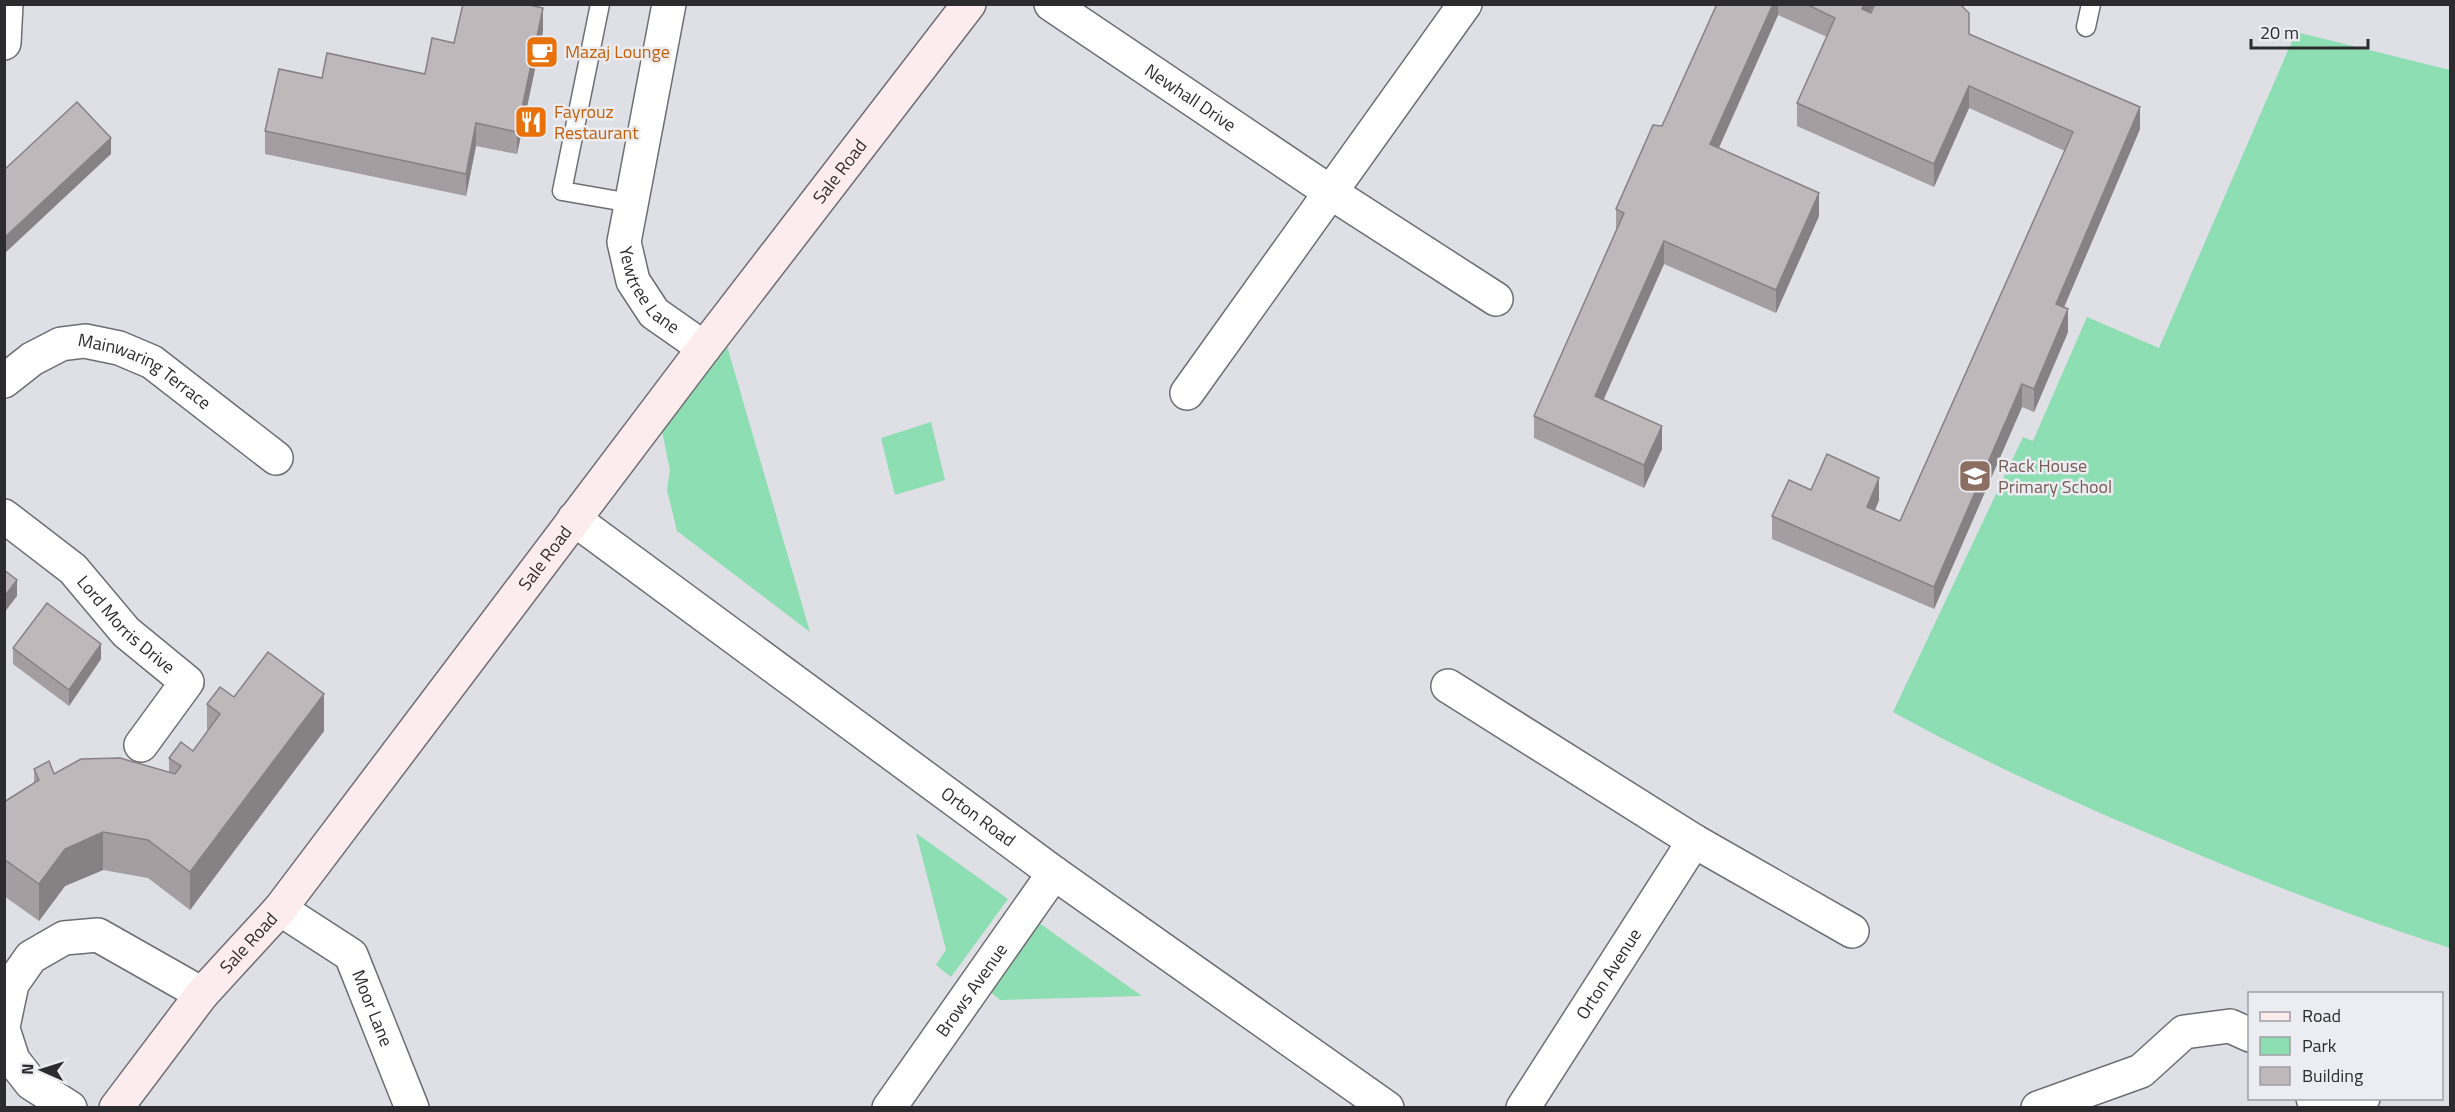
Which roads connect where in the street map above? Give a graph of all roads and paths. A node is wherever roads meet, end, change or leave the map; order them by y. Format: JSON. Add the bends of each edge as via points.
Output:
{"nodes":[{"id":1,"x":6,"y":4,"type":"edge"},
{"id":2,"x":600,"y":4,"type":"edge"},
{"id":3,"x":669,"y":4,"type":"edge"},
{"id":4,"x":969,"y":4,"type":"edge"},
{"id":5,"x":1051,"y":4,"type":"edge"},
{"id":6,"x":1465,"y":4,"type":"edge"},
{"id":7,"x":2091,"y":4,"type":"edge"},
{"id":8,"x":2086,"y":27,"type":"dead end"},
{"id":9,"x":4,"y":43,"type":"edge"},
{"id":10,"x":1330,"y":192,"type":"junction"},
{"id":11,"x":631,"y":203,"type":"junction"},
{"id":12,"x":1496,"y":299,"type":"dead end"},
{"id":13,"x":704,"y":348,"type":"junction"},
{"id":14,"x":4,"y":381,"type":"edge"},
{"id":15,"x":1187,"y":393,"type":"dead end"},
{"id":16,"x":276,"y":458,"type":"dead end"},
{"id":17,"x":4,"y":516,"type":"edge"},
{"id":18,"x":574,"y":519,"type":"junction"},
{"id":19,"x":1449,"y":686,"type":"dead end"},
{"id":20,"x":141,"y":745,"type":"dead end"},
{"id":21,"x":1694,"y":841,"type":"junction"},
{"id":22,"x":1054,"y":873,"type":"junction"},
{"id":23,"x":280,"y":909,"type":"junction"},
{"id":24,"x":1852,"y":932,"type":"dead end"},
{"id":25,"x":8,"y":982,"type":"edge"},
{"id":26,"x":202,"y":994,"type":"junction"},
{"id":27,"x":4,"y":1022,"type":"edge"},
{"id":28,"x":4,"y":1032,"type":"edge"},
{"id":29,"x":2248,"y":1034,"type":"edge"},
{"id":30,"x":2359,"y":1100,"type":"edge"},
{"id":31,"x":70,"y":1107,"type":"edge"},
{"id":32,"x":116,"y":1107,"type":"edge"},
{"id":33,"x":412,"y":1107,"type":"edge"},
{"id":34,"x":889,"y":1107,"type":"edge"},
{"id":35,"x":1386,"y":1107,"type":"edge"},
{"id":36,"x":1523,"y":1107,"type":"edge"},
{"id":37,"x":2038,"y":1107,"type":"edge"},
{"id":38,"x":2344,"y":1107,"type":"edge"}],
"edges":[{"from":1,"to":9,"type":"street"},
{"from":2,"to":11,"type":"lane","via":[[562,191]]},
{"from":3,"to":11,"type":"street","name":"Yewtree Lane"},
{"from":4,"to":13,"type":"main road","name":"Sale Road"},
{"from":5,"to":10,"type":"street","name":"Newhall Drive"},
{"from":6,"to":10,"type":"street"},
{"from":7,"to":8,"type":"lane"},
{"from":10,"to":12,"type":"street","name":"Newhall Drive"},
{"from":10,"to":15,"type":"street"},
{"from":11,"to":13,"type":"street","name":"Yewtree Lane","via":[[624,242],[633,281],[654,313]]},
{"from":13,"to":18,"type":"main road","name":"Sale Road"},
{"from":14,"to":16,"type":"street","name":"Mainwaring Terrace","via":[[32,359],[62,344],[85,341],[119,348],[152,362]]},
{"from":17,"to":20,"type":"street","name":"Lord Morris Drive","via":[[73,570],[126,632],[187,682]]},
{"from":18,"to":22,"type":"street","name":"Orton Road"},
{"from":18,"to":23,"type":"main road","name":"Sale Road"},
{"from":19,"to":21,"type":"street"},
{"from":21,"to":24,"type":"street"},
{"from":21,"to":36,"type":"street","name":"Orton Avenue"},
{"from":22,"to":34,"type":"street","name":"Brows Avenue"},
{"from":22,"to":35,"type":"street","name":"Orton Road"},
{"from":23,"to":26,"type":"main road","name":"Sale Road"},
{"from":23,"to":33,"type":"street","name":"Moor Lane","via":[[351,955]]},
{"from":25,"to":26,"type":"street","via":[[31,957],[64,938],[98,936]]},
{"from":25,"to":27,"type":"street"},
{"from":26,"to":32,"type":"main road","name":"Sale Road"},
{"from":28,"to":31,"type":"street","via":[[13,1060],[31,1083]]},
{"from":29,"to":37,"type":"street","via":[[2230,1026],[2184,1032],[2141,1071]]},
{"from":30,"to":38,"type":"street"}]}
